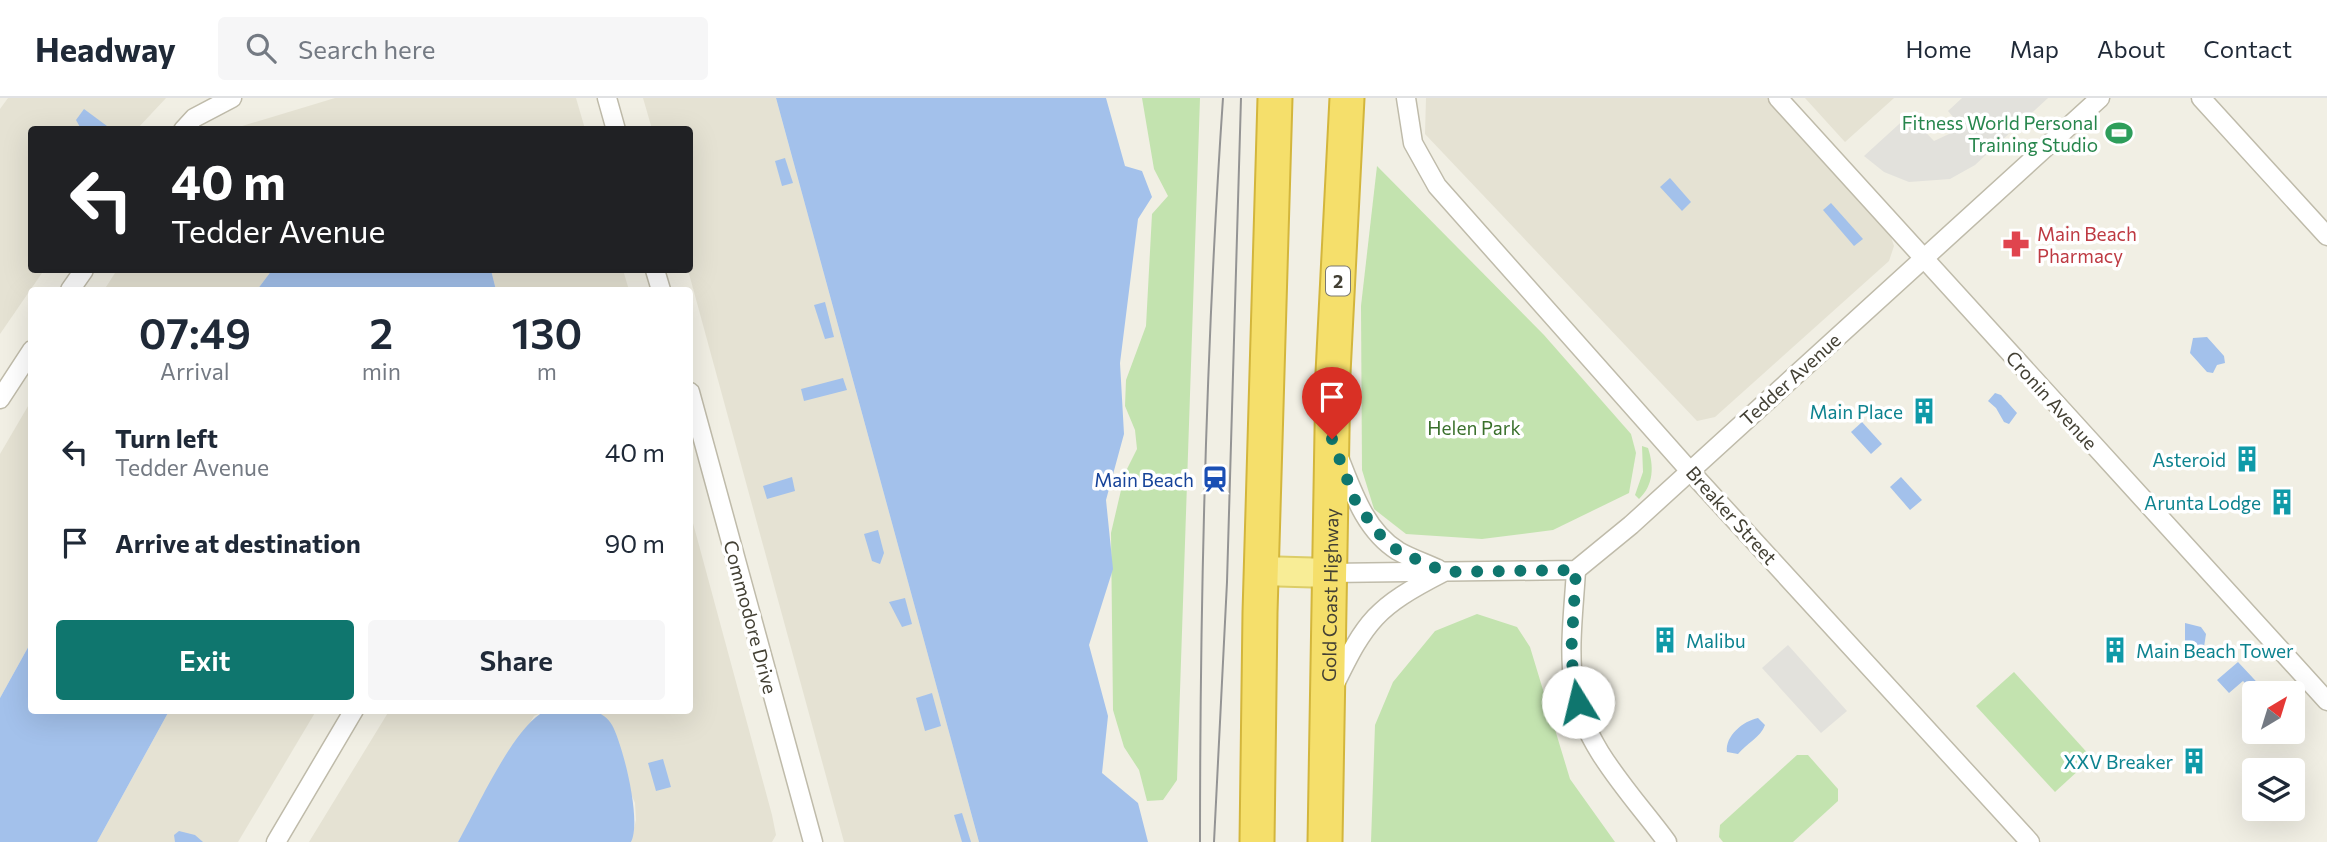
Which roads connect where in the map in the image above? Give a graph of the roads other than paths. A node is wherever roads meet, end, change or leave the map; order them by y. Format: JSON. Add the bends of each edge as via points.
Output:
{"nodes":[{"id":1,"x":232,"y":98,"type":"edge"},
{"id":2,"x":607,"y":98,"type":"edge"},
{"id":3,"x":1275,"y":98,"type":"edge"},
{"id":4,"x":1347,"y":98,"type":"edge"},
{"id":5,"x":1406,"y":98,"type":"edge"},
{"id":6,"x":1778,"y":98,"type":"edge"},
{"id":7,"x":2100,"y":98,"type":"edge"},
{"id":8,"x":2201,"y":98,"type":"edge"},
{"id":9,"x":187,"y":126,"type":"edge"},
{"id":10,"x":615,"y":126,"type":"edge"},
{"id":11,"x":2327,"y":236,"type":"edge"},
{"id":12,"x":1923,"y":259,"type":"junction"},
{"id":13,"x":28,"y":356,"type":"edge"},
{"id":14,"x":0,"y":399,"type":"edge"},
{"id":15,"x":693,"y":416,"type":"edge"},
{"id":16,"x":1332,"y":439,"type":"junction"},
{"id":17,"x":697,"y":447,"type":"edge"},
{"id":18,"x":1689,"y":470,"type":"junction"},
{"id":19,"x":1576,"y":570,"type":"junction"},
{"id":20,"x":1261,"y":571,"type":"junction"},
{"id":21,"x":1445,"y":572,"type":"junction"},
{"id":22,"x":1329,"y":573,"type":"junction"},
{"id":23,"x":1327,"y":700,"type":"junction"},
{"id":24,"x":2327,"y":701,"type":"edge"},
{"id":25,"x":352,"y":714,"type":"edge"},
{"id":26,"x":276,"y":842,"type":"edge"},
{"id":27,"x":813,"y":842,"type":"edge"},
{"id":28,"x":1257,"y":842,"type":"edge"},
{"id":29,"x":1325,"y":842,"type":"edge"},
{"id":30,"x":1667,"y":842,"type":"edge"},
{"id":31,"x":2030,"y":842,"type":"edge"}],
"edges":[{"from":1,"to":9,"type":"street"},
{"from":2,"to":10,"type":"street"},
{"from":3,"to":20,"type":"highway"},
{"from":4,"to":16,"type":"highway","name":"Gold Coast Highway","number":"2"},
{"from":5,"to":18,"type":"street","name":"Breaker Street","via":[[1413,144],[1437,186]]},
{"from":6,"to":12,"type":"street","name":"Cronin Avenue"},
{"from":7,"to":12,"type":"street","name":"Tedder Avenue"},
{"from":8,"to":11,"type":"street"},
{"from":12,"to":18,"type":"street","name":"Tedder Avenue"},
{"from":12,"to":24,"type":"street","name":"Cronin Avenue"},
{"from":13,"to":14,"type":"street"},
{"from":15,"to":17,"type":"street","name":"Commodore Drive"},
{"from":16,"to":21,"type":"street","via":[[1355,500],[1376,531],[1398,551]]},
{"from":16,"to":22,"type":"highway","name":"Gold Coast Highway","number":"2"},
{"from":17,"to":27,"type":"street","name":"Commodore Drive"},
{"from":18,"to":19,"type":"street","name":"Tedder Avenue"},
{"from":18,"to":31,"type":"street","name":"Breaker Street"},
{"from":19,"to":21,"type":"street"},
{"from":19,"to":30,"type":"street","via":[[1571,656],[1578,702],[1598,748]]},
{"from":20,"to":22,"type":"main road"},
{"from":20,"to":28,"type":"highway"},
{"from":21,"to":22,"type":"street"},
{"from":21,"to":23,"type":"street","via":[[1376,613]]},
{"from":22,"to":23,"type":"highway","name":"Gold Coast Highway","number":"2"},
{"from":23,"to":29,"type":"highway","name":"Gold Coast Highway","number":"2"},
{"from":25,"to":26,"type":"street"}]}
